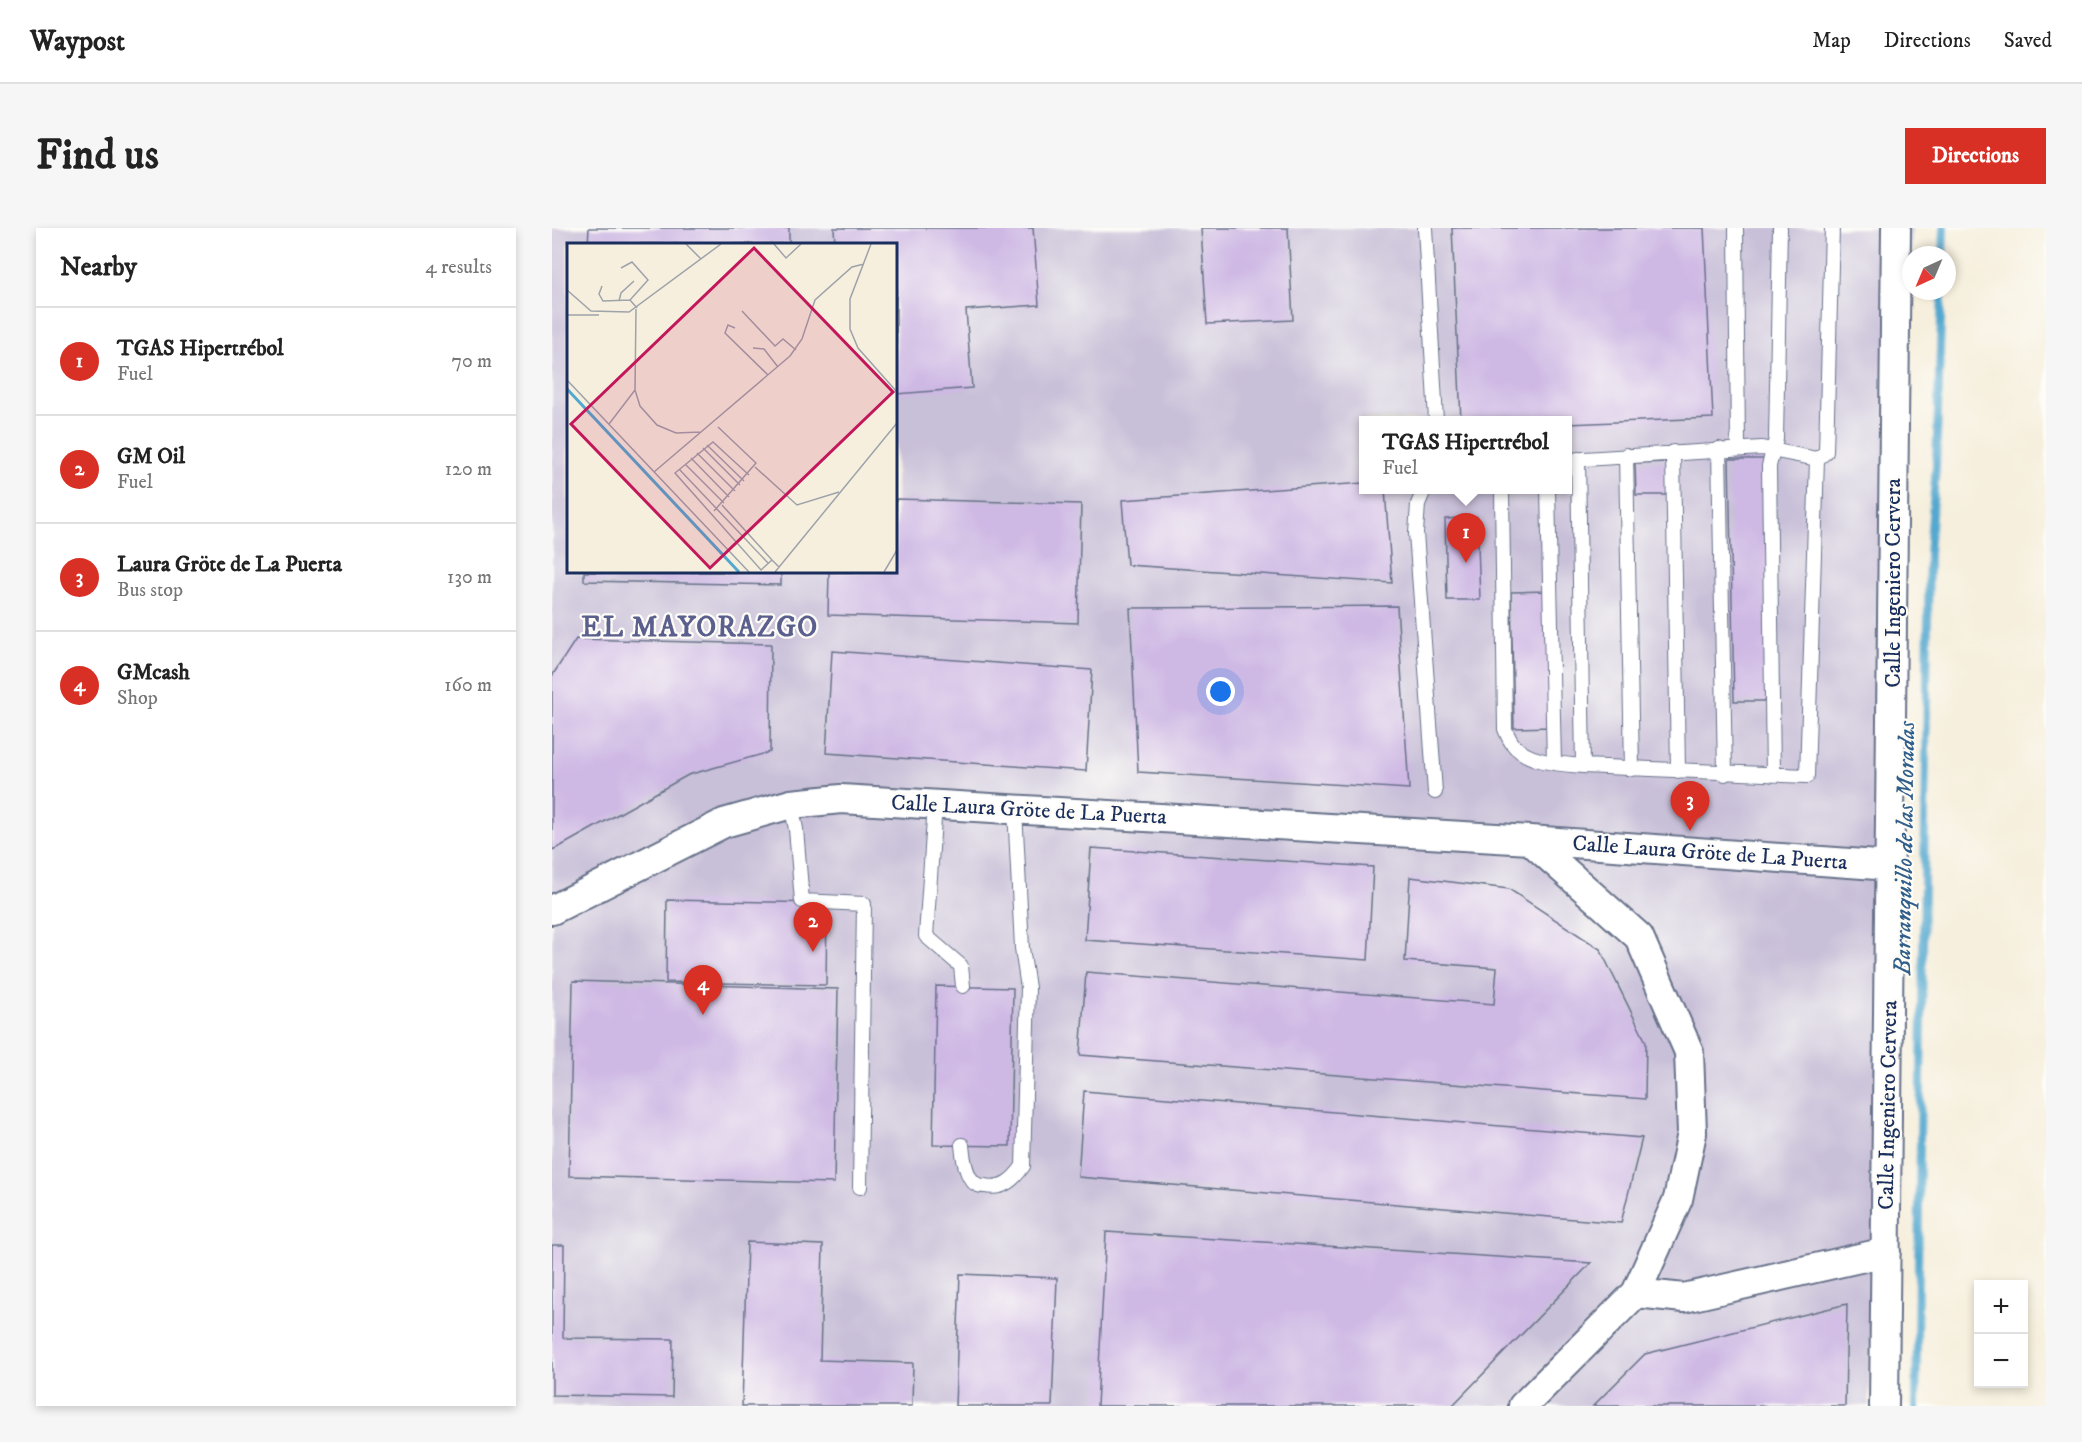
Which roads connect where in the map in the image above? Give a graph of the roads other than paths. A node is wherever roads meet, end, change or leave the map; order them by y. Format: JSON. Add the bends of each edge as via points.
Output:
{"nodes":[{"id":1,"x":1425,"y":228,"type":"edge"},
{"id":2,"x":1736,"y":228,"type":"edge"},
{"id":3,"x":1780,"y":228,"type":"edge"},
{"id":4,"x":1832,"y":228,"type":"edge"},
{"id":5,"x":1896,"y":228,"type":"edge"},
{"id":6,"x":1436,"y":416,"type":"edge"},
{"id":7,"x":1738,"y":448,"type":"junction"},
{"id":8,"x":1719,"y":449,"type":"junction"},
{"id":9,"x":1774,"y":450,"type":"junction"},
{"id":10,"x":1673,"y":452,"type":"junction"},
{"id":11,"x":1626,"y":455,"type":"junction"},
{"id":12,"x":1573,"y":459,"type":"edge"},
{"id":13,"x":1817,"y":459,"type":"junction"},
{"id":14,"x":1422,"y":494,"type":"edge"},
{"id":15,"x":1502,"y":494,"type":"edge"},
{"id":16,"x":1548,"y":494,"type":"edge"},
{"id":17,"x":1554,"y":763,"type":"junction"},
{"id":18,"x":1583,"y":766,"type":"junction"},
{"id":19,"x":1632,"y":769,"type":"junction"},
{"id":20,"x":1678,"y":771,"type":"junction"},
{"id":21,"x":1725,"y":774,"type":"junction"},
{"id":22,"x":1773,"y":775,"type":"junction"},
{"id":23,"x":1435,"y":792,"type":"dead end"},
{"id":24,"x":791,"y":804,"type":"junction"},
{"id":25,"x":935,"y":804,"type":"junction"},
{"id":26,"x":1015,"y":809,"type":"junction"},
{"id":27,"x":1530,"y":840,"type":"junction"},
{"id":28,"x":1891,"y":866,"type":"junction"},
{"id":29,"x":552,"y":910,"type":"edge"},
{"id":30,"x":963,"y":986,"type":"dead end"},
{"id":31,"x":962,"y":1145,"type":"dead end"},
{"id":32,"x":860,"y":1187,"type":"dead end"},
{"id":33,"x":1886,"y":1252,"type":"junction"},
{"id":34,"x":1636,"y":1293,"type":"junction"},
{"id":35,"x":1523,"y":1406,"type":"edge"},
{"id":36,"x":1884,"y":1406,"type":"edge"}],
"edges":[{"from":1,"to":6,"type":"lane"},
{"from":2,"to":7,"type":"lane"},
{"from":3,"to":9,"type":"lane"},
{"from":4,"to":13,"type":"lane","via":[[1826,452]]},
{"from":5,"to":28,"type":"street","name":"Calle Ingeniero Cervera"},
{"from":7,"to":8,"type":"lane"},
{"from":7,"to":9,"type":"lane"},
{"from":8,"to":10,"type":"lane"},
{"from":8,"to":21,"type":"lane"},
{"from":9,"to":13,"type":"lane"},
{"from":9,"to":22,"type":"lane","via":[[1769,466]]},
{"from":10,"to":11,"type":"lane"},
{"from":10,"to":20,"type":"lane"},
{"from":11,"to":12,"type":"lane"},
{"from":11,"to":19,"type":"lane"},
{"from":12,"to":18,"type":"lane"},
{"from":13,"to":22,"type":"lane","via":[[1807,776]]},
{"from":14,"to":23,"type":"lane","via":[[1416,534]]},
{"from":15,"to":17,"type":"lane","via":[[1505,729],[1519,750]]},
{"from":16,"to":17,"type":"lane"},
{"from":17,"to":18,"type":"lane"},
{"from":18,"to":19,"type":"lane"},
{"from":19,"to":20,"type":"lane"},
{"from":20,"to":21,"type":"lane"},
{"from":21,"to":22,"type":"lane"},
{"from":24,"to":25,"type":"street","name":"Calle Laura Gröte de La Puerta","via":[[841,799]]},
{"from":24,"to":29,"type":"street","name":"Calle Laura Gröte de La Puerta","via":[[724,823]]},
{"from":24,"to":32,"type":"lane","via":[[802,901],[864,904]]},
{"from":25,"to":26,"type":"street","name":"Calle Laura Gröte de La Puerta"},
{"from":25,"to":30,"type":"lane","via":[[926,936],[961,966]]},
{"from":26,"to":27,"type":"street","name":"Calle Laura Gröte de La Puerta"},
{"from":26,"to":31,"type":"lane","via":[[1022,948],[1028,988],[1023,1166],[1015,1178],[1002,1186],[976,1184],[969,1176]]},
{"from":27,"to":28,"type":"street","name":"Calle Laura Gröte de La Puerta"},
{"from":27,"to":34,"type":"street","name":"Calle Laura Gröte de La Puerta","via":[[1639,937],[1689,1052],[1692,1132],[1678,1199]]},
{"from":28,"to":33,"type":"street","name":"Calle Ingeniero Cervera"},
{"from":33,"to":34,"type":"street","via":[[1684,1298]]},
{"from":33,"to":36,"type":"street","name":"Calle Ingeniero Cervera"},
{"from":34,"to":35,"type":"street","name":"Calle Laura Gröte de La Puerta"}]}
